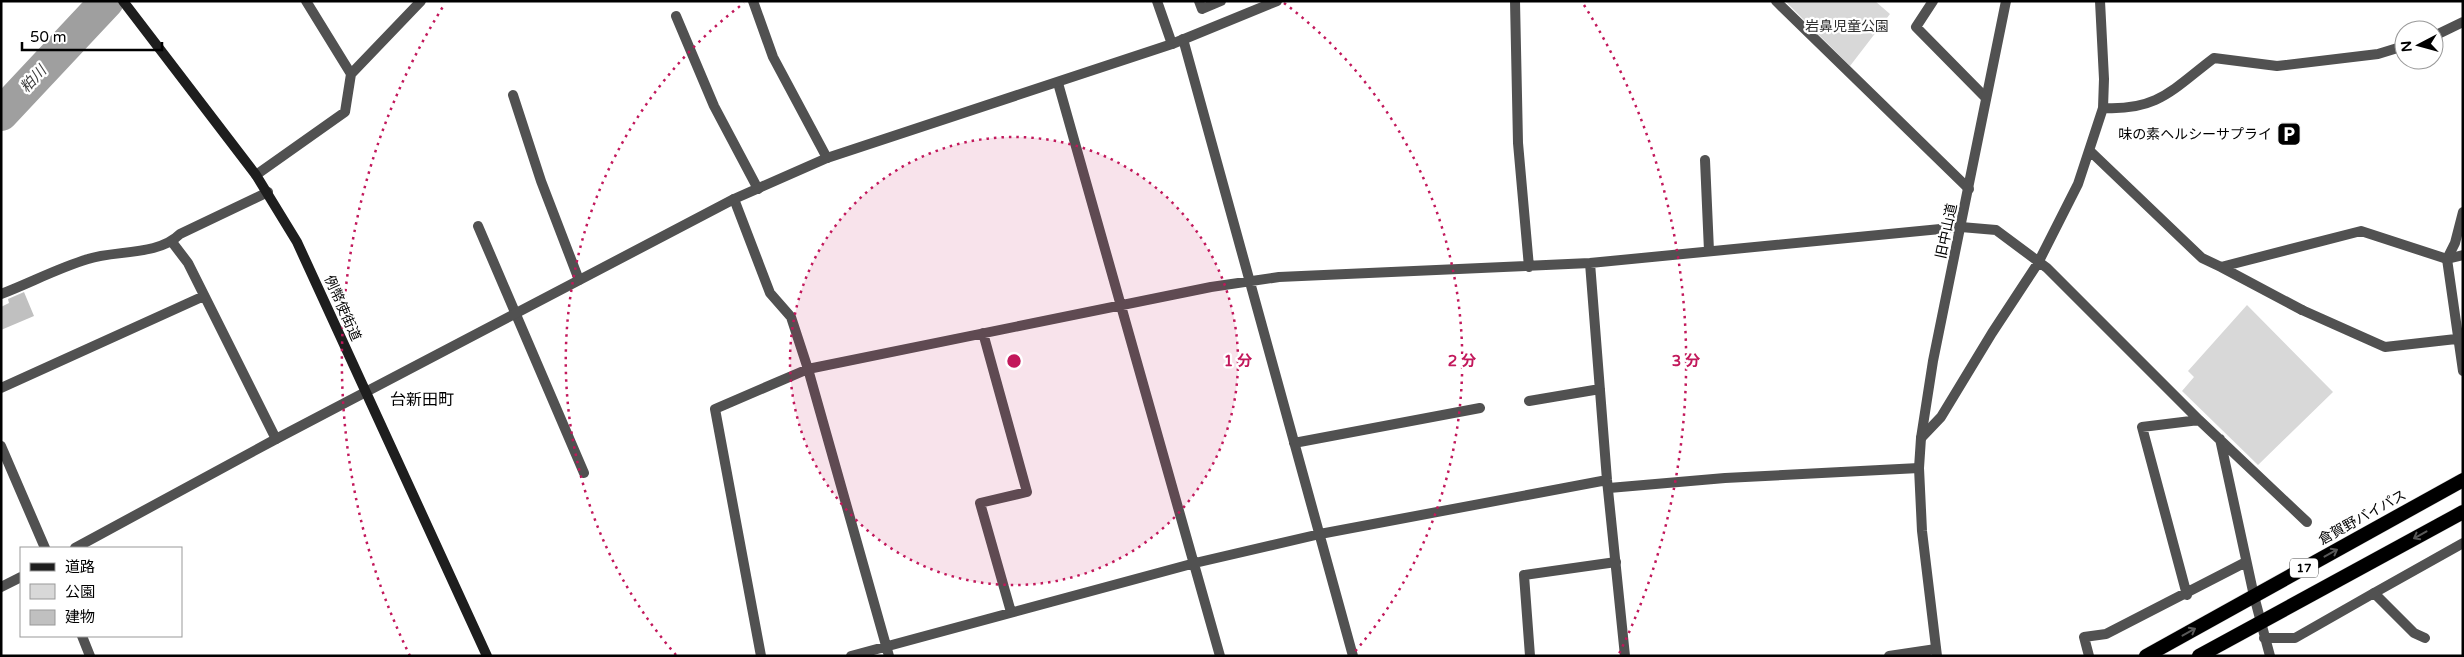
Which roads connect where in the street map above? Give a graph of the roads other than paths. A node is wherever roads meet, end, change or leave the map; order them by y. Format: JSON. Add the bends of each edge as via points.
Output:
{"nodes":[{"id":1,"x":123,"y":1,"type":"edge"},
{"id":2,"x":306,"y":1,"type":"edge"},
{"id":3,"x":421,"y":1,"type":"edge"},
{"id":4,"x":753,"y":1,"type":"edge"},
{"id":5,"x":1157,"y":1,"type":"edge"},
{"id":6,"x":1199,"y":1,"type":"edge"},
{"id":7,"x":1221,"y":1,"type":"edge"},
{"id":8,"x":1277,"y":1,"type":"edge"},
{"id":9,"x":1514,"y":1,"type":"edge"},
{"id":10,"x":1776,"y":1,"type":"edge"},
{"id":11,"x":1933,"y":1,"type":"edge"},
{"id":12,"x":2006,"y":1,"type":"edge"},
{"id":13,"x":2100,"y":1,"type":"edge"},
{"id":14,"x":676,"y":16,"type":"dead end"},
{"id":15,"x":2463,"y":22,"type":"edge"},
{"id":16,"x":2444,"y":31,"type":"edge"},
{"id":17,"x":1183,"y":39,"type":"junction"},
{"id":18,"x":1172,"y":44,"type":"junction"},
{"id":19,"x":2394,"y":49,"type":"edge"},
{"id":20,"x":351,"y":74,"type":"junction"},
{"id":21,"x":1058,"y":83,"type":"junction"},
{"id":22,"x":513,"y":95,"type":"dead end"},
{"id":23,"x":1986,"y":98,"type":"junction"},
{"id":24,"x":2103,"y":108,"type":"junction"},
{"id":25,"x":2090,"y":151,"type":"junction"},
{"id":26,"x":826,"y":158,"type":"junction"},
{"id":27,"x":1705,"y":160,"type":"dead end"},
{"id":28,"x":256,"y":175,"type":"junction"},
{"id":29,"x":758,"y":189,"type":"junction"},
{"id":30,"x":1968,"y":189,"type":"junction"},
{"id":31,"x":268,"y":192,"type":"junction"},
{"id":32,"x":734,"y":200,"type":"junction"},
{"id":33,"x":2463,"y":212,"type":"edge"},
{"id":34,"x":478,"y":226,"type":"dead end"},
{"id":35,"x":1961,"y":227,"type":"junction"},
{"id":36,"x":172,"y":242,"type":"junction"},
{"id":37,"x":1709,"y":251,"type":"junction"},
{"id":38,"x":2463,"y":255,"type":"edge"},
{"id":39,"x":2447,"y":259,"type":"junction"},
{"id":40,"x":1590,"y":263,"type":"junction"},
{"id":41,"x":2038,"y":263,"type":"junction"},
{"id":42,"x":1529,"y":266,"type":"junction"},
{"id":43,"x":2221,"y":267,"type":"junction"},
{"id":44,"x":580,"y":280,"type":"junction"},
{"id":45,"x":1248,"y":280,"type":"junction"},
{"id":46,"x":1,"y":294,"type":"edge"},
{"id":47,"x":204,"y":296,"type":"junction"},
{"id":48,"x":1123,"y":305,"type":"junction"},
{"id":49,"x":516,"y":313,"type":"junction"},
{"id":50,"x":983,"y":334,"type":"junction"},
{"id":51,"x":2456,"y":339,"type":"junction"},
{"id":52,"x":808,"y":369,"type":"junction"},
{"id":53,"x":2463,"y":372,"type":"edge"},
{"id":54,"x":1,"y":388,"type":"edge"},
{"id":55,"x":1600,"y":389,"type":"junction"},
{"id":56,"x":366,"y":393,"type":"junction"},
{"id":57,"x":1529,"y":401,"type":"dead end"},
{"id":58,"x":1480,"y":408,"type":"dead end"},
{"id":59,"x":2199,"y":420,"type":"junction"},
{"id":60,"x":1921,"y":438,"type":"junction"},
{"id":61,"x":2220,"y":439,"type":"junction"},
{"id":62,"x":276,"y":440,"type":"junction"},
{"id":63,"x":1294,"y":443,"type":"junction"},
{"id":64,"x":1,"y":446,"type":"edge"},
{"id":65,"x":1919,"y":468,"type":"junction"},
{"id":66,"x":584,"y":473,"type":"dead end"},
{"id":67,"x":2463,"y":480,"type":"edge"},
{"id":68,"x":1608,"y":484,"type":"junction"},
{"id":69,"x":2463,"y":512,"type":"edge"},
{"id":70,"x":2307,"y":522,"type":"dead end"},
{"id":71,"x":1320,"y":534,"type":"junction"},
{"id":72,"x":2463,"y":543,"type":"edge"},
{"id":73,"x":45,"y":547,"type":"edge"},
{"id":74,"x":77,"y":547,"type":"edge"},
{"id":75,"x":1616,"y":562,"type":"junction"},
{"id":76,"x":2246,"y":562,"type":"junction"},
{"id":77,"x":1195,"y":563,"type":"junction"},
{"id":78,"x":20,"y":578,"type":"edge"},
{"id":79,"x":1,"y":587,"type":"edge"},
{"id":80,"x":2374,"y":593,"type":"junction"},
{"id":81,"x":2187,"y":594,"type":"junction"},
{"id":82,"x":2254,"y":596,"type":"junction"},
{"id":83,"x":1011,"y":612,"type":"junction"},
{"id":84,"x":2260,"y":622,"type":"junction"},
{"id":85,"x":82,"y":637,"type":"edge"},
{"id":86,"x":2264,"y":638,"type":"junction"},
{"id":87,"x":2425,"y":638,"type":"dead end"},
{"id":88,"x":888,"y":651,"type":"edge"},
{"id":89,"x":1937,"y":652,"type":"edge"},
{"id":90,"x":90,"y":656,"type":"edge"},
{"id":91,"x":487,"y":656,"type":"edge"},
{"id":92,"x":762,"y":656,"type":"edge"},
{"id":93,"x":851,"y":656,"type":"edge"},
{"id":94,"x":1220,"y":656,"type":"edge"},
{"id":95,"x":1352,"y":656,"type":"edge"},
{"id":96,"x":1530,"y":656,"type":"edge"},
{"id":97,"x":1625,"y":656,"type":"edge"},
{"id":98,"x":1889,"y":656,"type":"edge"},
{"id":99,"x":2089,"y":656,"type":"edge"},
{"id":100,"x":2146,"y":656,"type":"edge"},
{"id":101,"x":2199,"y":656,"type":"edge"},
{"id":102,"x":2270,"y":656,"type":"edge"}],
"edges":[{"from":1,"to":28,"type":"main road","name":"例幣使街道"},
{"from":2,"to":20,"type":"street"},
{"from":3,"to":20,"type":"street"},
{"from":4,"to":26,"type":"street","via":[[773,57]]},
{"from":5,"to":18,"type":"street"},
{"from":6,"to":7,"type":"street","via":[[1202,9]]},
{"from":8,"to":17,"type":"street"},
{"from":9,"to":42,"type":"street","via":[[1518,143]]},
{"from":10,"to":30,"type":"street"},
{"from":11,"to":23,"type":"street","via":[[1916,27]]},
{"from":12,"to":23,"type":"street","name":"旧中山道"},
{"from":13,"to":24,"type":"street"},
{"from":14,"to":29,"type":"street","via":[[714,106]]},
{"from":15,"to":16,"type":"street"},
{"from":17,"to":18,"type":"street"},
{"from":17,"to":45,"type":"street"},
{"from":18,"to":21,"type":"street"},
{"from":19,"to":24,"type":"street","via":[[2378,54],[2277,66],[2214,58],[2163,98],[2124,109]]},
{"from":20,"to":28,"type":"street","via":[[344,112]]},
{"from":21,"to":26,"type":"street"},
{"from":21,"to":48,"type":"street"},
{"from":22,"to":44,"type":"street","via":[[541,181]]},
{"from":23,"to":30,"type":"street","name":"旧中山道"},
{"from":24,"to":25,"type":"street"},
{"from":25,"to":41,"type":"street","via":[[2078,184]]},
{"from":25,"to":43,"type":"street","via":[[2202,258]]},
{"from":26,"to":29,"type":"street"},
{"from":27,"to":37,"type":"street"},
{"from":28,"to":31,"type":"main road","name":"例幣使街道"},
{"from":29,"to":32,"type":"street"},
{"from":30,"to":35,"type":"street","name":"旧中山道"},
{"from":31,"to":36,"type":"street","via":[[180,234]]},
{"from":31,"to":56,"type":"main road","name":"例幣使街道","via":[[297,242]]},
{"from":32,"to":44,"type":"street"},
{"from":32,"to":52,"type":"street","via":[[770,293],[791,317]]},
{"from":33,"to":39,"type":"street"},
{"from":34,"to":49,"type":"street"},
{"from":35,"to":37,"type":"street"},
{"from":35,"to":41,"type":"street","via":[[1996,230]]},
{"from":35,"to":60,"type":"street","name":"旧中山道","via":[[1932,361]]},
{"from":36,"to":46,"type":"street","via":[[119,255],[89,258]]},
{"from":36,"to":47,"type":"street","via":[[188,263]]},
{"from":37,"to":40,"type":"street"},
{"from":38,"to":39,"type":"street"},
{"from":39,"to":43,"type":"street","via":[[2361,231]]},
{"from":39,"to":51,"type":"street"},
{"from":40,"to":42,"type":"street"},
{"from":40,"to":55,"type":"street"},
{"from":41,"to":59,"type":"street","via":[[2047,268]]},
{"from":41,"to":60,"type":"street","via":[[1941,417]]},
{"from":42,"to":45,"type":"street"},
{"from":43,"to":51,"type":"street","via":[[2302,310],[2385,347]]},
{"from":44,"to":49,"type":"street"},
{"from":45,"to":48,"type":"street"},
{"from":45,"to":63,"type":"street"},
{"from":47,"to":54,"type":"street"},
{"from":47,"to":62,"type":"street"},
{"from":48,"to":50,"type":"street"},
{"from":48,"to":77,"type":"street"},
{"from":49,"to":56,"type":"street"},
{"from":49,"to":66,"type":"street"},
{"from":50,"to":52,"type":"street"},
{"from":50,"to":83,"type":"street","via":[[1027,492],[980,503]]},
{"from":51,"to":53,"type":"street"},
{"from":52,"to":88,"type":"street"},
{"from":52,"to":92,"type":"street","via":[[715,409]]},
{"from":55,"to":57,"type":"street"},
{"from":55,"to":68,"type":"street"},
{"from":56,"to":62,"type":"street"},
{"from":56,"to":91,"type":"main road","name":"例幣使街道"},
{"from":58,"to":63,"type":"street"},
{"from":59,"to":61,"type":"street"},
{"from":59,"to":81,"type":"street","via":[[2142,427]]},
{"from":60,"to":65,"type":"street","name":"旧中山道"},
{"from":61,"to":70,"type":"street"},
{"from":61,"to":76,"type":"street"},
{"from":62,"to":74,"type":"street"},
{"from":63,"to":71,"type":"street"},
{"from":64,"to":73,"type":"street"},
{"from":65,"to":68,"type":"street"},
{"from":65,"to":89,"type":"street","name":"旧中山道","via":[[1922,531]]},
{"from":82,"to":67,"type":"highway","name":"倉賀野バイパス","number":"17","one_way":true},
{"from":68,"to":71,"type":"street"},
{"from":68,"to":75,"type":"street"},
{"from":69,"to":84,"type":"highway","number":"17","one_way":true},
{"from":71,"to":77,"type":"street"},
{"from":71,"to":95,"type":"street"},
{"from":72,"to":80,"type":"street"},
{"from":75,"to":96,"type":"street","via":[[1524,575]]},
{"from":75,"to":97,"type":"street"},
{"from":76,"to":81,"type":"street"},
{"from":76,"to":82,"type":"street"},
{"from":77,"to":83,"type":"street"},
{"from":77,"to":94,"type":"street"},
{"from":78,"to":79,"type":"street"},
{"from":80,"to":86,"type":"street","via":[[2295,638]]},
{"from":80,"to":87,"type":"street","via":[[2414,633]]},
{"from":81,"to":99,"type":"street","via":[[2106,634],[2084,637]]},
{"from":82,"to":84,"type":"street"},
{"from":100,"to":82,"type":"highway","name":"倉賀野バイパス","number":"17","one_way":true},
{"from":83,"to":88,"type":"street"},
{"from":84,"to":86,"type":"street"},
{"from":84,"to":101,"type":"highway","number":"17"},
{"from":85,"to":90,"type":"street"},
{"from":86,"to":102,"type":"street"},
{"from":88,"to":93,"type":"street"},
{"from":89,"to":98,"type":"street"}]}
